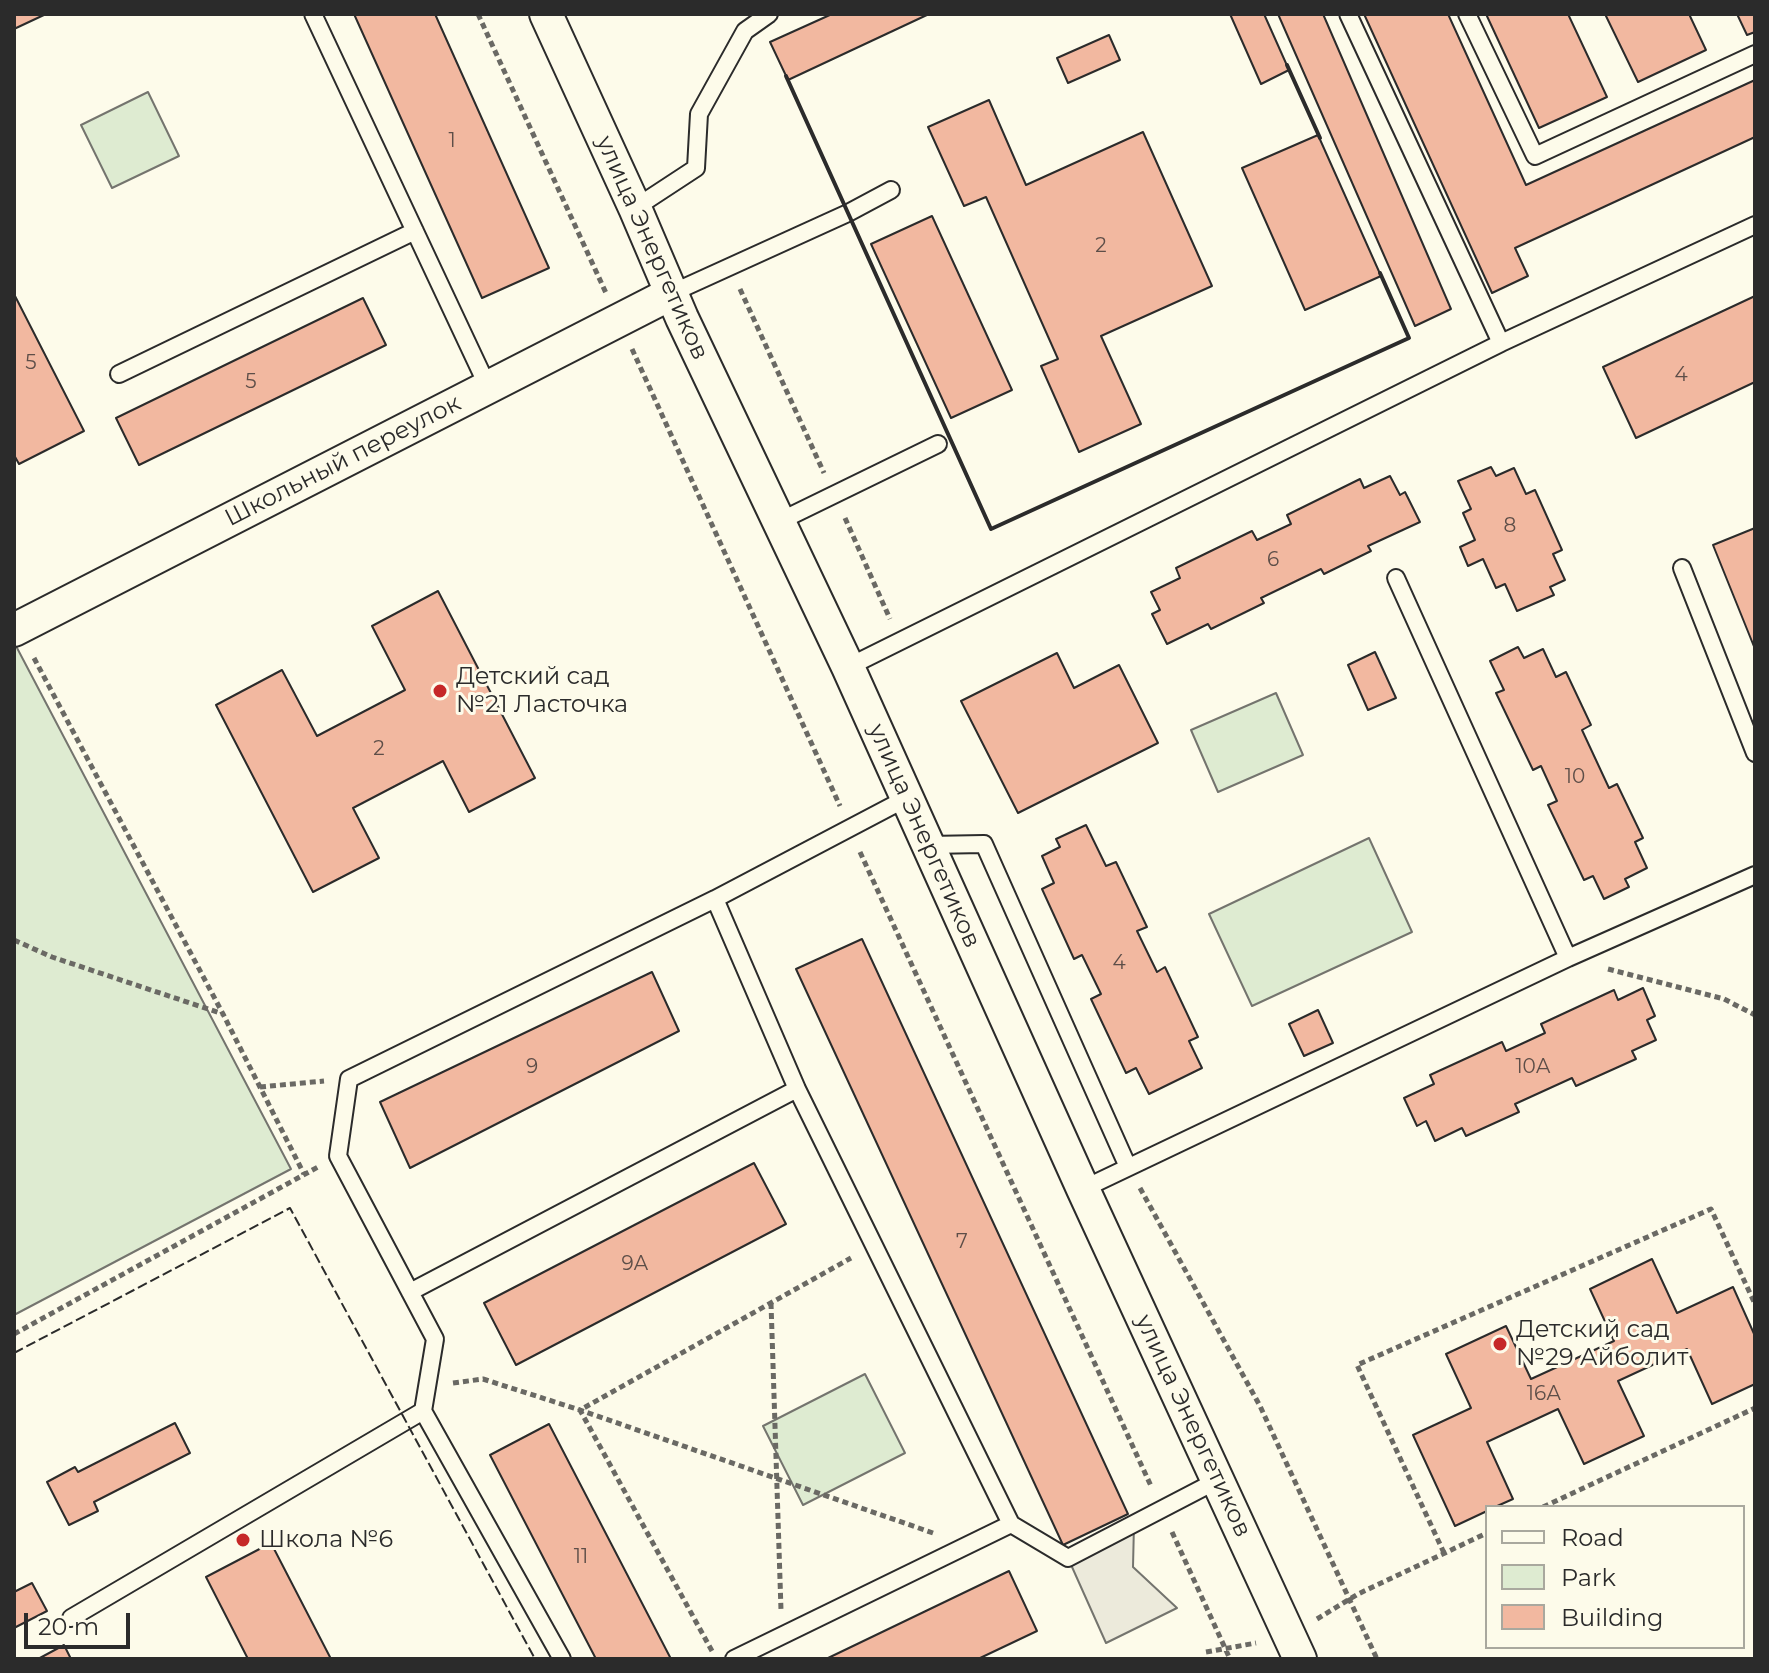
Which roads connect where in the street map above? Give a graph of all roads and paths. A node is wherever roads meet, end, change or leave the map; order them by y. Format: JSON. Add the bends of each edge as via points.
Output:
{"nodes":[{"id":1,"x":313,"y":14,"type":"edge"},
{"id":2,"x":546,"y":14,"type":"edge"},
{"id":3,"x":769,"y":14,"type":"edge"},
{"id":4,"x":1348,"y":14,"type":"edge"},
{"id":5,"x":1467,"y":14,"type":"edge"},
{"id":6,"x":1755,"y":54,"type":"edge"},
{"id":7,"x":891,"y":190,"type":"dead end"},
{"id":8,"x":635,"y":208,"type":"junction"},
{"id":9,"x":1755,"y":225,"type":"edge"},
{"id":10,"x":415,"y":231,"type":"junction"},
{"id":11,"x":730,"y":267,"type":"junction"},
{"id":12,"x":672,"y":293,"type":"junction"},
{"id":13,"x":1501,"y":343,"type":"junction"},
{"id":14,"x":119,"y":374,"type":"dead end"},
{"id":15,"x":488,"y":387,"type":"junction"},
{"id":16,"x":938,"y":444,"type":"dead end"},
{"id":17,"x":834,"y":495,"type":"junction"},
{"id":18,"x":778,"y":522,"type":"junction"},
{"id":19,"x":1682,"y":568,"type":"dead end"},
{"id":20,"x":1396,"y":578,"type":"dead end"},
{"id":21,"x":16,"y":629,"type":"edge"},
{"id":22,"x":900,"y":642,"type":"junction"},
{"id":23,"x":848,"y":667,"type":"junction"},
{"id":24,"x":1755,"y":753,"type":"edge"},
{"id":25,"x":907,"y":798,"type":"junction"},
{"id":26,"x":928,"y":845,"type":"junction"},
{"id":27,"x":1755,"y":875,"type":"edge"},
{"id":28,"x":715,"y":899,"type":"junction"},
{"id":29,"x":14,"y":940,"type":"edge"},
{"id":30,"x":1568,"y":958,"type":"junction"},
{"id":31,"x":223,"y":1014,"type":"junction"},
{"id":32,"x":1755,"y":1015,"type":"edge"},
{"id":33,"x":349,"y":1079,"type":"junction"},
{"id":34,"x":260,"y":1087,"type":"junction"},
{"id":35,"x":797,"y":1089,"type":"junction"},
{"id":36,"x":338,"y":1156,"type":"junction"},
{"id":37,"x":1128,"y":1167,"type":"junction"},
{"id":38,"x":304,"y":1174,"type":"junction"},
{"id":39,"x":1083,"y":1189,"type":"junction"},
{"id":40,"x":874,"y":1245,"type":"junction"},
{"id":41,"x":410,"y":1292,"type":"junction"},
{"id":42,"x":771,"y":1303,"type":"junction"},
{"id":43,"x":1755,"y":1304,"type":"edge"},
{"id":44,"x":14,"y":1334,"type":"edge"},
{"id":45,"x":427,"y":1386,"type":"junction"},
{"id":46,"x":1755,"y":1408,"type":"edge"},
{"id":47,"x":580,"y":1410,"type":"junction"},
{"id":48,"x":423,"y":1411,"type":"junction"},
{"id":49,"x":776,"y":1478,"type":"junction"},
{"id":50,"x":1218,"y":1480,"type":"junction"},
{"id":51,"x":1547,"y":1505,"type":"edge"},
{"id":52,"x":1011,"y":1524,"type":"junction"},
{"id":53,"x":1485,"y":1534,"type":"edge"},
{"id":54,"x":968,"y":1545,"type":"junction"},
{"id":55,"x":1444,"y":1553,"type":"junction"},
{"id":56,"x":1348,"y":1600,"type":"junction"},
{"id":57,"x":71,"y":1618,"type":"dead end"},
{"id":58,"x":782,"y":1636,"type":"junction"},
{"id":59,"x":1295,"y":1648,"type":"edge"},
{"id":60,"x":1206,"y":1652,"type":"dead end"},
{"id":61,"x":562,"y":1659,"type":"edge"},
{"id":62,"x":717,"y":1659,"type":"edge"},
{"id":63,"x":734,"y":1659,"type":"edge"},
{"id":64,"x":1377,"y":1659,"type":"edge"}],
"edges":[{"from":1,"to":10,"type":"lane"},
{"from":2,"to":8,"type":"street","name":"улица Энергетиков"},
{"from":3,"to":8,"type":"lane","via":[[745,31],[699,114],[696,168]]},
{"from":4,"to":13,"type":"lane"},
{"from":5,"to":6,"type":"lane","via":[[1535,156]]},
{"from":7,"to":11,"type":"lane"},
{"from":8,"to":12,"type":"street","name":"улица Энергетиков"},
{"from":9,"to":13,"type":"lane"},
{"from":10,"to":14,"type":"lane"},
{"from":10,"to":15,"type":"lane"},
{"from":11,"to":12,"type":"lane"},
{"from":11,"to":17,"type":"path"},
{"from":12,"to":15,"type":"street","name":"Школьный переулок"},
{"from":12,"to":18,"type":"street","name":"улица Энергетиков"},
{"from":13,"to":22,"type":"lane"},
{"from":15,"to":21,"type":"street","name":"Школьный переулок"},
{"from":16,"to":17,"type":"lane"},
{"from":17,"to":18,"type":"lane"},
{"from":17,"to":22,"type":"path"},
{"from":18,"to":23,"type":"street","name":"улица Энергетиков"},
{"from":19,"to":24,"type":"lane"},
{"from":20,"to":30,"type":"lane"},
{"from":21,"to":31,"type":"path"},
{"from":22,"to":23,"type":"lane"},
{"from":23,"to":25,"type":"street","name":"улица Энергетиков"},
{"from":25,"to":26,"type":"street","name":"улица Энергетиков"},
{"from":25,"to":28,"type":"lane"},
{"from":26,"to":37,"type":"lane","via":[[984,844]]},
{"from":26,"to":39,"type":"street","name":"улица Энергетиков"},
{"from":27,"to":30,"type":"lane"},
{"from":28,"to":33,"type":"lane"},
{"from":28,"to":35,"type":"lane"},
{"from":29,"to":31,"type":"path"},
{"from":30,"to":32,"type":"path","via":[[1724,999]]},
{"from":30,"to":37,"type":"lane"},
{"from":31,"to":34,"type":"path"},
{"from":33,"to":34,"type":"path"},
{"from":33,"to":36,"type":"lane"},
{"from":34,"to":38,"type":"path"},
{"from":35,"to":40,"type":"lane"},
{"from":35,"to":41,"type":"lane"},
{"from":36,"to":38,"type":"path"},
{"from":36,"to":41,"type":"lane"},
{"from":37,"to":39,"type":"lane"},
{"from":37,"to":56,"type":"path","via":[[1260,1406]]},
{"from":38,"to":44,"type":"path"},
{"from":39,"to":50,"type":"street","name":"улица Энергетиков"},
{"from":40,"to":42,"type":"path"},
{"from":40,"to":52,"type":"lane"},
{"from":41,"to":45,"type":"lane","via":[[435,1339]]},
{"from":42,"to":47,"type":"path"},
{"from":42,"to":49,"type":"path"},
{"from":43,"to":55,"type":"path","via":[[1711,1209],[1357,1365]]},
{"from":45,"to":47,"type":"path","via":[[483,1379]]},
{"from":45,"to":48,"type":"lane"},
{"from":46,"to":51,"type":"path"},
{"from":47,"to":49,"type":"path"},
{"from":47,"to":62,"type":"path"},
{"from":48,"to":57,"type":"lane"},
{"from":48,"to":61,"type":"lane"},
{"from":49,"to":54,"type":"path"},
{"from":49,"to":58,"type":"path"},
{"from":50,"to":52,"type":"lane","via":[[1068,1558]]},
{"from":50,"to":59,"type":"street","name":"улица Энергетиков"},
{"from":52,"to":54,"type":"lane"},
{"from":53,"to":55,"type":"path"},
{"from":54,"to":58,"type":"lane"},
{"from":55,"to":56,"type":"path"},
{"from":56,"to":59,"type":"path"},
{"from":56,"to":64,"type":"path"},
{"from":58,"to":63,"type":"lane"},
{"from":59,"to":60,"type":"path"}]}
